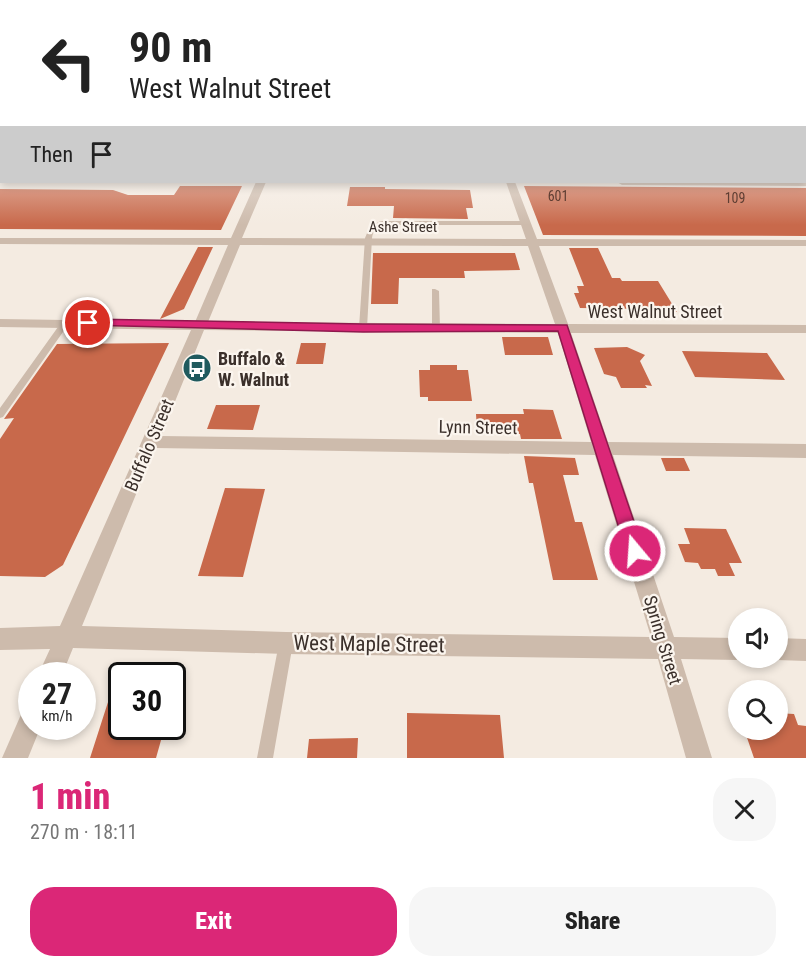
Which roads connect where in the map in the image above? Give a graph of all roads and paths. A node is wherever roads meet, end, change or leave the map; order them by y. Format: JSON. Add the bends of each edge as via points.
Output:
{"nodes":[{"id":1,"x":261,"y":183,"type":"edge"},
{"id":2,"x":511,"y":183,"type":"edge"},
{"id":3,"x":525,"y":223,"type":"junction"},
{"id":4,"x":0,"y":240,"type":"edge"},
{"id":5,"x":237,"y":240,"type":"junction"},
{"id":6,"x":368,"y":242,"type":"junction"},
{"id":7,"x":533,"y":242,"type":"junction"},
{"id":8,"x":806,"y":243,"type":"edge"},
{"id":9,"x":435,"y":291,"type":"dead end"},
{"id":10,"x":66,"y":322,"type":"junction"},
{"id":11,"x":0,"y":323,"type":"edge"},
{"id":12,"x":200,"y":325,"type":"junction"},
{"id":13,"x":363,"y":328,"type":"junction"},
{"id":14,"x":436,"y":328,"type":"junction"},
{"id":15,"x":563,"y":328,"type":"junction"},
{"id":16,"x":806,"y":329,"type":"edge"},
{"id":17,"x":0,"y":415,"type":"edge"},
{"id":18,"x":150,"y":442,"type":"junction"},
{"id":19,"x":602,"y":449,"type":"junction"},
{"id":20,"x":806,"y":451,"type":"edge"},
{"id":21,"x":66,"y":638,"type":"junction"},
{"id":22,"x":0,"y":639,"type":"edge"},
{"id":23,"x":286,"y":643,"type":"junction"},
{"id":24,"x":664,"y":648,"type":"junction"},
{"id":25,"x":728,"y":649,"type":"edge"},
{"id":26,"x":788,"y":649,"type":"edge"},
{"id":27,"x":806,"y":650,"type":"edge"},
{"id":28,"x":56,"y":662,"type":"edge"},
{"id":29,"x":23,"y":740,"type":"edge"},
{"id":30,"x":15,"y":758,"type":"edge"},
{"id":31,"x":265,"y":758,"type":"edge"},
{"id":32,"x":699,"y":758,"type":"edge"}],
"edges":[{"from":1,"to":5,"type":"street","name":"Buffalo Street"},
{"from":2,"to":3,"type":"street","name":"Spring Street"},
{"from":3,"to":6,"type":"lane","via":[[381,223],[369,231]]},
{"from":3,"to":7,"type":"street","name":"Spring Street"},
{"from":4,"to":5,"type":"street","name":"Ashe Street"},
{"from":5,"to":6,"type":"street","name":"Ashe Street"},
{"from":5,"to":12,"type":"street","name":"Buffalo Street"},
{"from":6,"to":7,"type":"street","name":"Ashe Street"},
{"from":6,"to":13,"type":"lane"},
{"from":7,"to":8,"type":"street","name":"Ashe Street"},
{"from":7,"to":15,"type":"street","name":"Spring Street"},
{"from":9,"to":14,"type":"lane"},
{"from":10,"to":11,"type":"street","name":"West Walnut Street"},
{"from":10,"to":12,"type":"street","name":"West Walnut Street"},
{"from":10,"to":17,"type":"lane"},
{"from":12,"to":13,"type":"street","name":"West Walnut Street"},
{"from":12,"to":18,"type":"street","name":"Buffalo Street"},
{"from":13,"to":14,"type":"street","name":"West Walnut Street"},
{"from":14,"to":15,"type":"street","name":"West Walnut Street"},
{"from":15,"to":16,"type":"street","name":"West Walnut Street"},
{"from":15,"to":19,"type":"street","name":"Spring Street"},
{"from":18,"to":19,"type":"street","name":"Lynn Street"},
{"from":18,"to":21,"type":"street","name":"Buffalo Street"},
{"from":19,"to":20,"type":"street","name":"Lynn Street"},
{"from":19,"to":24,"type":"street","name":"Spring Street"},
{"from":21,"to":22,"type":"street","name":"West Maple Street"},
{"from":21,"to":23,"type":"street","name":"West Maple Street"},
{"from":21,"to":28,"type":"street","name":"Buffalo Street"},
{"from":23,"to":24,"type":"street","name":"West Maple Street"},
{"from":23,"to":31,"type":"lane"},
{"from":24,"to":25,"type":"street","name":"West Maple Street"},
{"from":24,"to":32,"type":"street","name":"Spring Street"},
{"from":26,"to":27,"type":"street"},
{"from":29,"to":30,"type":"street"}]}
